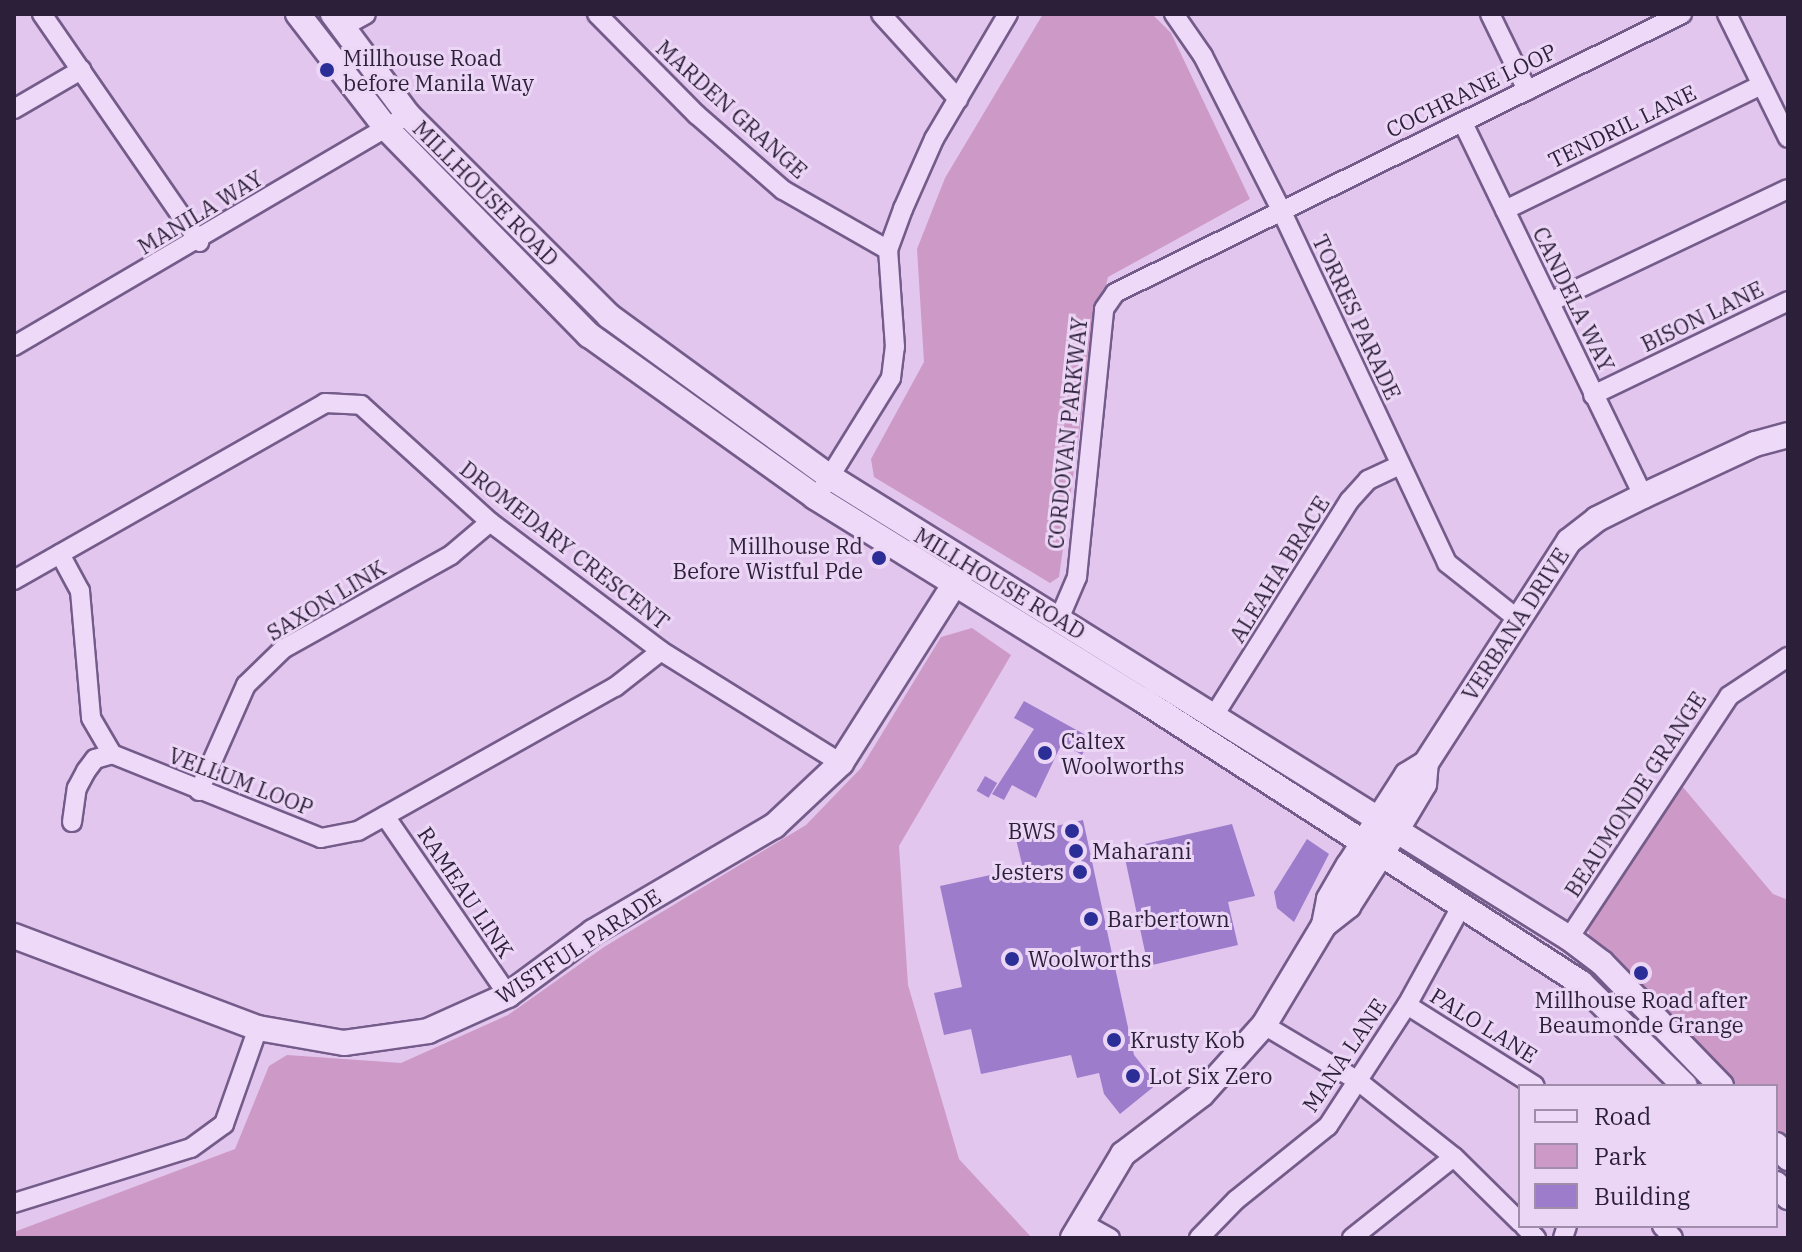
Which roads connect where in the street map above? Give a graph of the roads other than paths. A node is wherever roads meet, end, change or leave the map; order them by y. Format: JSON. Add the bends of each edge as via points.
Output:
{"nodes":[{"id":1,"x":42,"y":14,"type":"edge"},
{"id":2,"x":298,"y":14,"type":"edge"},
{"id":3,"x":366,"y":14,"type":"edge"},
{"id":4,"x":597,"y":14,"type":"edge"},
{"id":5,"x":881,"y":14,"type":"edge"},
{"id":6,"x":1008,"y":14,"type":"edge"},
{"id":7,"x":1490,"y":14,"type":"edge"},
{"id":8,"x":1682,"y":14,"type":"edge"},
{"id":9,"x":1727,"y":14,"type":"edge"},
{"id":10,"x":1179,"y":15,"type":"edge"},
{"id":11,"x":338,"y":21,"type":"edge"},
{"id":12,"x":81,"y":70,"type":"junction"},
{"id":13,"x":1761,"y":85,"type":"junction"},
{"id":14,"x":1527,"y":90,"type":"junction"},
{"id":15,"x":958,"y":99,"type":"junction"},
{"id":16,"x":14,"y":109,"type":"edge"},
{"id":17,"x":408,"y":115,"type":"junction"},
{"id":18,"x":1463,"y":123,"type":"junction"},
{"id":19,"x":386,"y":128,"type":"junction"},
{"id":20,"x":1788,"y":138,"type":"edge"},
{"id":21,"x":1788,"y":189,"type":"edge"},
{"id":22,"x":1281,"y":210,"type":"junction"},
{"id":23,"x":1505,"y":210,"type":"junction"},
{"id":24,"x":199,"y":242,"type":"junction"},
{"id":25,"x":888,"y":250,"type":"junction"},
{"id":26,"x":1788,"y":301,"type":"edge"},
{"id":27,"x":1550,"y":302,"type":"junction"},
{"id":28,"x":609,"y":316,"type":"junction"},
{"id":29,"x":589,"y":335,"type":"junction"},
{"id":30,"x":14,"y":346,"type":"edge"},
{"id":31,"x":1593,"y":395,"type":"junction"},
{"id":32,"x":1788,"y":423,"type":"edge"},
{"id":33,"x":1788,"y":435,"type":"edge"},
{"id":34,"x":1755,"y":444,"type":"junction"},
{"id":35,"x":1400,"y":465,"type":"junction"},
{"id":36,"x":830,"y":477,"type":"junction"},
{"id":37,"x":1643,"y":496,"type":"junction"},
{"id":38,"x":815,"y":497,"type":"junction"},
{"id":39,"x":490,"y":522,"type":"junction"},
{"id":40,"x":60,"y":554,"type":"junction"},
{"id":41,"x":962,"y":573,"type":"junction"},
{"id":42,"x":14,"y":580,"type":"edge"},
{"id":43,"x":1059,"y":619,"type":"junction"},
{"id":44,"x":1519,"y":620,"type":"junction"},
{"id":45,"x":661,"y":651,"type":"junction"},
{"id":46,"x":1788,"y":657,"type":"edge"},
{"id":47,"x":1215,"y":714,"type":"junction"},
{"id":48,"x":112,"y":754,"type":"junction"},
{"id":49,"x":841,"y":763,"type":"junction"},
{"id":50,"x":199,"y":791,"type":"junction"},
{"id":51,"x":385,"y":816,"type":"junction"},
{"id":52,"x":72,"y":822,"type":"dead end"},
{"id":53,"x":1387,"y":826,"type":"junction"},
{"id":54,"x":1373,"y":848,"type":"junction"},
{"id":55,"x":1462,"y":905,"type":"junction"},
{"id":56,"x":14,"y":936,"type":"edge"},
{"id":57,"x":1569,"y":938,"type":"junction"},
{"id":58,"x":508,"y":995,"type":"junction"},
{"id":59,"x":1407,"y":1005,"type":"junction"},
{"id":60,"x":1264,"y":1025,"type":"junction"},
{"id":61,"x":258,"y":1028,"type":"junction"},
{"id":62,"x":1358,"y":1081,"type":"junction"},
{"id":63,"x":1676,"y":1083,"type":"edge"},
{"id":64,"x":1532,"y":1084,"type":"edge"},
{"id":65,"x":1719,"y":1084,"type":"edge"},
{"id":66,"x":1454,"y":1157,"type":"junction"},
{"id":67,"x":14,"y":1203,"type":"edge"},
{"id":68,"x":1518,"y":1220,"type":"edge"},
{"id":69,"x":1077,"y":1230,"type":"edge"},
{"id":70,"x":1110,"y":1238,"type":"edge"},
{"id":71,"x":1199,"y":1238,"type":"edge"},
{"id":72,"x":1352,"y":1238,"type":"edge"}],
"edges":[{"from":1,"to":12,"type":"street"},
{"from":2,"to":19,"type":"main road","name":"MILLHOUSE ROAD"},
{"from":3,"to":11,"type":"street"},
{"from":4,"to":25,"type":"street","name":"MARDEN GRANGE","via":[[697,115],[783,190]]},
{"from":5,"to":15,"type":"street"},
{"from":6,"to":15,"type":"street"},
{"from":7,"to":14,"type":"street"},
{"from":8,"to":14,"type":"street","name":"COCHRANE LOOP"},
{"from":9,"to":13,"type":"street"},
{"from":10,"to":22,"type":"street","name":"TORRES PARADE"},
{"from":11,"to":17,"type":"main road","name":"MILLHOUSE ROAD"},
{"from":12,"to":16,"type":"street"},
{"from":12,"to":24,"type":"street"},
{"from":13,"to":20,"type":"street"},
{"from":13,"to":23,"type":"street","name":"TENDRIL LANE"},
{"from":14,"to":18,"type":"street","name":"COCHRANE LOOP"},
{"from":15,"to":25,"type":"street","via":[[934,139]]},
{"from":17,"to":19,"type":"street","name":"MANILA WAY"},
{"from":17,"to":28,"type":"main road","name":"MILLHOUSE ROAD"},
{"from":18,"to":22,"type":"street","name":"COCHRANE LOOP"},
{"from":18,"to":23,"type":"street","name":"CANDELA WAY"},
{"from":19,"to":24,"type":"street","name":"MANILA WAY"},
{"from":19,"to":29,"type":"main road","name":"MILLHOUSE ROAD"},
{"from":21,"to":27,"type":"street"},
{"from":22,"to":35,"type":"street","name":"TORRES PARADE"},
{"from":22,"to":43,"type":"street","name":"CORDOVAN PARKWAY","via":[[1115,293],[1104,309],[1077,577]]},
{"from":23,"to":27,"type":"street","name":"CANDELA WAY"},
{"from":24,"to":30,"type":"street","name":"MANILA WAY"},
{"from":25,"to":36,"type":"street","via":[[895,347],[891,378]]},
{"from":26,"to":31,"type":"street","name":"BISON LANE"},
{"from":27,"to":31,"type":"street","name":"CANDELA WAY"},
{"from":28,"to":29,"type":"main road"},
{"from":28,"to":36,"type":"main road","name":"MILLHOUSE ROAD"},
{"from":29,"to":38,"type":"main road","name":"MILLHOUSE ROAD"},
{"from":31,"to":37,"type":"street","name":"CANDELA WAY"},
{"from":32,"to":34,"type":"main road","name":"VERBANA DRIVE"},
{"from":33,"to":34,"type":"main road","name":"VERBANA DRIVE"},
{"from":34,"to":37,"type":"main road","name":"VERBANA DRIVE"},
{"from":35,"to":44,"type":"street","name":"TORRES PARADE","via":[[1447,563]]},
{"from":35,"to":47,"type":"street","name":"ALEAHA BRACE","via":[[1368,480],[1350,500]]},
{"from":36,"to":38,"type":"street"},
{"from":36,"to":41,"type":"main road","name":"MILLHOUSE ROAD"},
{"from":37,"to":44,"type":"main road","name":"VERBANA DRIVE","via":[[1597,519],[1569,541]]},
{"from":38,"to":41,"type":"main road","name":"MILLHOUSE ROAD"},
{"from":39,"to":40,"type":"street","name":"DROMEDARY CRESCENT","via":[[361,405],[325,403]]},
{"from":39,"to":45,"type":"street","name":"DROMEDARY CRESCENT"},
{"from":39,"to":50,"type":"street","name":"SAXON LINK","via":[[451,555],[283,649],[246,685]]},
{"from":40,"to":42,"type":"street","name":"DROMEDARY CRESCENT"},
{"from":40,"to":48,"type":"street","via":[[80,591],[91,718]]},
{"from":41,"to":43,"type":"main road","name":"MILLHOUSE ROAD"},
{"from":41,"to":49,"type":"main road","name":"WISTFUL PARADE"},
{"from":41,"to":54,"type":"main road","name":"MILLHOUSE ROAD"},
{"from":43,"to":47,"type":"main road","name":"MILLHOUSE ROAD"},
{"from":44,"to":53,"type":"main road","name":"VERBANA DRIVE","via":[[1426,763],[1407,775]]},
{"from":45,"to":49,"type":"street","name":"DROMEDARY CRESCENT"},
{"from":45,"to":51,"type":"street","name":"VELLUM LOOP","via":[[615,687]]},
{"from":46,"to":57,"type":"street","name":"BEAUMONDE GRANGE","via":[[1729,696]]},
{"from":47,"to":53,"type":"main road","name":"MILLHOUSE ROAD"},
{"from":48,"to":50,"type":"street","name":"VELLUM LOOP"},
{"from":48,"to":52,"type":"street","via":[[95,759],[86,771],[77,788]]},
{"from":49,"to":58,"type":"main road","name":"WISTFUL PARADE","via":[[774,826],[593,932]]},
{"from":50,"to":51,"type":"street","name":"VELLUM LOOP","via":[[321,838],[358,831]]},
{"from":51,"to":58,"type":"street","name":"RAMEAU LINK"},
{"from":53,"to":54,"type":"main road","name":"VERBANA DRIVE"},
{"from":53,"to":57,"type":"main road","name":"MILLHOUSE ROAD"},
{"from":54,"to":55,"type":"main road","name":"MILLHOUSE ROAD"},
{"from":54,"to":60,"type":"main road","name":"VERBANA DRIVE","via":[[1348,906],[1324,925]]},
{"from":55,"to":59,"type":"street","name":"MANA LANE"},
{"from":55,"to":63,"type":"main road","name":"MILLHOUSE ROAD","via":[[1592,990]]},
{"from":56,"to":61,"type":"main road","name":"WISTFUL PARADE"},
{"from":57,"to":65,"type":"main road","name":"MILLHOUSE ROAD","via":[[1600,961]]},
{"from":58,"to":61,"type":"main road","name":"WISTFUL PARADE","via":[[428,1031],[344,1043]]},
{"from":59,"to":62,"type":"street","name":"MANA LANE"},
{"from":59,"to":64,"type":"street","name":"PALO LANE"},
{"from":60,"to":62,"type":"street"},
{"from":60,"to":69,"type":"main road","name":"VERBANA DRIVE","via":[[1202,1094],[1123,1154]]},
{"from":61,"to":67,"type":"street","via":[[224,1124],[191,1148]]},
{"from":62,"to":66,"type":"street"},
{"from":62,"to":71,"type":"street","name":"MANA LANE","via":[[1328,1126],[1236,1200]]},
{"from":66,"to":68,"type":"street"},
{"from":66,"to":72,"type":"street"},
{"from":69,"to":70,"type":"street"}]}
